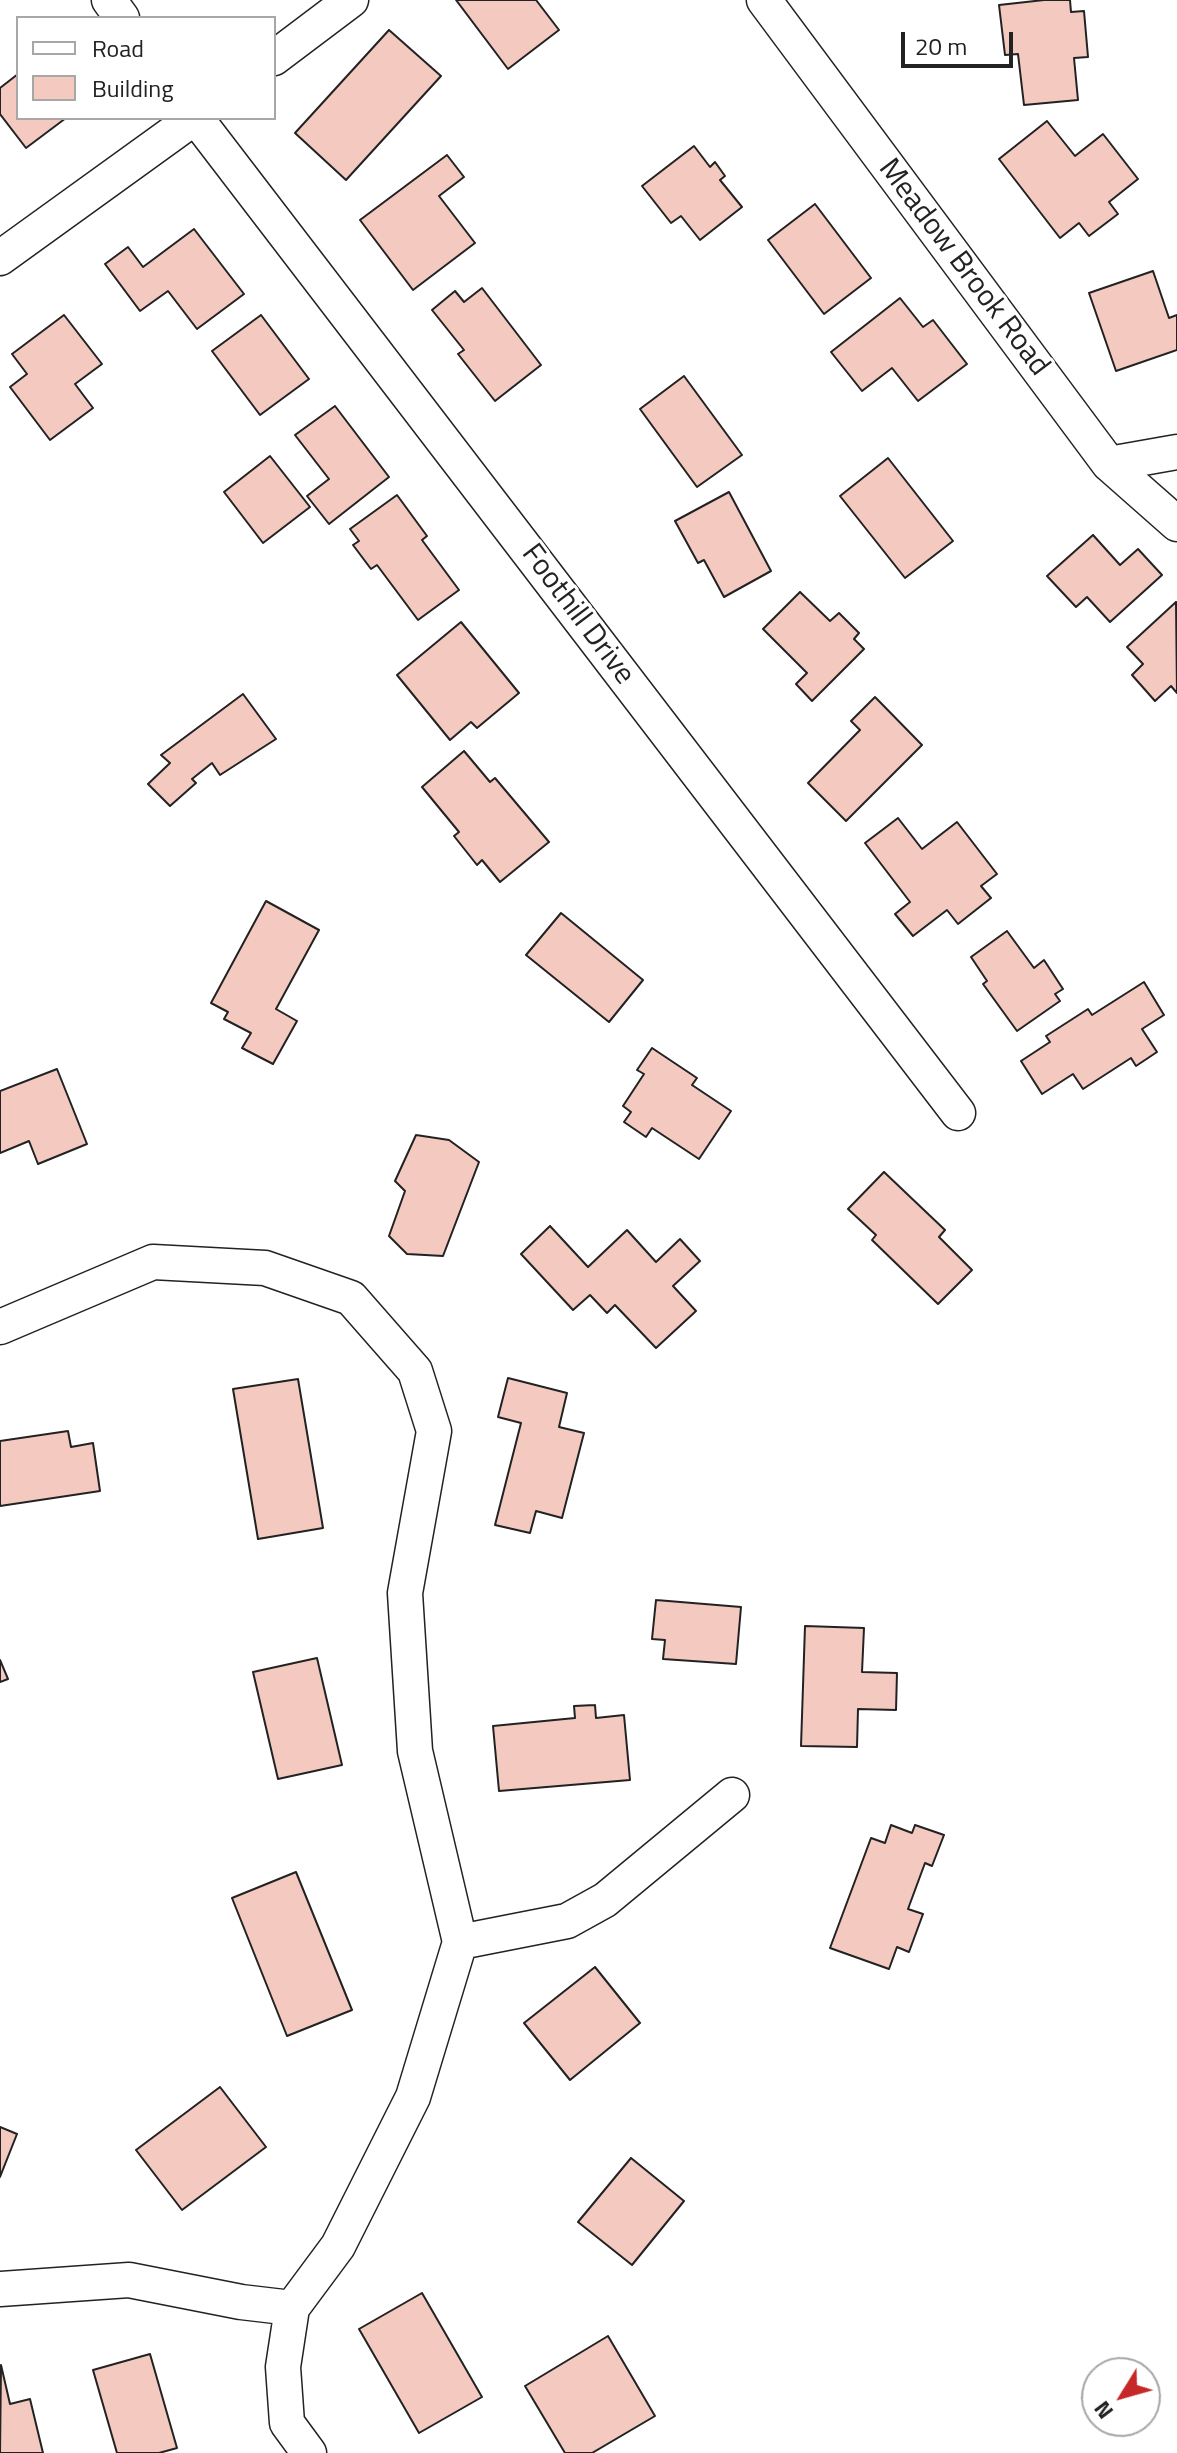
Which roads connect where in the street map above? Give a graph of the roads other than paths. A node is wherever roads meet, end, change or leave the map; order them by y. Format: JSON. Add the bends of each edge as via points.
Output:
{"nodes":[{"id":1,"x":351,"y":0,"type":"edge"},
{"id":2,"x":764,"y":0,"type":"edge"},
{"id":3,"x":276,"y":56,"type":"edge"},
{"id":4,"x":192,"y":120,"type":"edge"},
{"id":5,"x":197,"y":120,"type":"edge"},
{"id":6,"x":0,"y":258,"type":"edge"},
{"id":7,"x":1177,"y":452,"type":"edge"},
{"id":8,"x":1109,"y":464,"type":"junction"},
{"id":9,"x":1177,"y":524,"type":"edge"},
{"id":10,"x":958,"y":1113,"type":"dead end"},
{"id":11,"x":0,"y":1327,"type":"edge"},
{"id":12,"x":732,"y":1795,"type":"dead end"},
{"id":13,"x":460,"y":1942,"type":"junction"},
{"id":14,"x":0,"y":2289,"type":"edge"},
{"id":15,"x":292,"y":2308,"type":"junction"},
{"id":16,"x":309,"y":2453,"type":"edge"}],
"edges":[{"from":1,"to":3,"type":"street"},
{"from":2,"to":8,"type":"street","name":"Meadow Brook Road"},
{"from":4,"to":6,"type":"street"},
{"from":5,"to":10,"type":"street","name":"Foothill Drive"},
{"from":7,"to":8,"type":"street"},
{"from":8,"to":9,"type":"street","name":"Meadow Brook Road"},
{"from":11,"to":13,"type":"street","via":[[153,1262],[265,1268],[351,1298],[415,1371],[434,1431],[405,1593],[415,1751]]},
{"from":12,"to":13,"type":"street","via":[[605,1900],[567,1921]]},
{"from":13,"to":15,"type":"street","via":[[413,2097],[338,2246]]},
{"from":14,"to":15,"type":"street","via":[[129,2280]]},
{"from":15,"to":16,"type":"street","via":[[283,2367],[287,2423]]}]}
